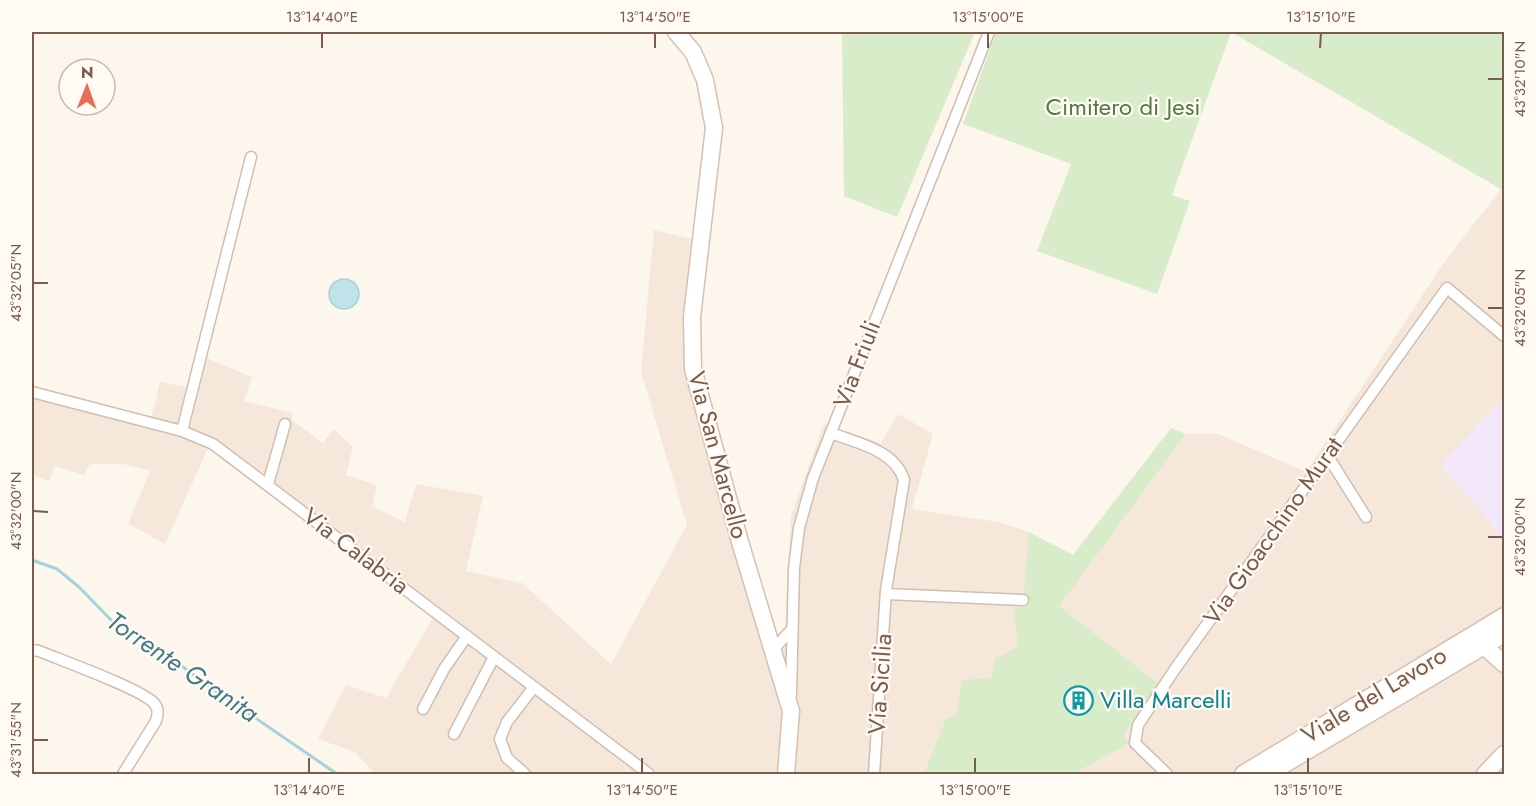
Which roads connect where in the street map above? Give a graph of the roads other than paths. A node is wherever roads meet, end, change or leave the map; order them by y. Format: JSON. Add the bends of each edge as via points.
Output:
{"nodes":[{"id":1,"x":676,"y":32,"type":"edge"},
{"id":2,"x":989,"y":32,"type":"edge"},
{"id":3,"x":251,"y":157,"type":"dead end"},
{"id":4,"x":1504,"y":336,"type":"edge"},
{"id":5,"x":32,"y":392,"type":"edge"},
{"id":6,"x":285,"y":424,"type":"dead end"},
{"id":7,"x":182,"y":431,"type":"junction"},
{"id":8,"x":831,"y":433,"type":"junction"},
{"id":9,"x":1327,"y":455,"type":"junction"},
{"id":10,"x":268,"y":484,"type":"junction"},
{"id":11,"x":1366,"y":517,"type":"dead end"},
{"id":12,"x":886,"y":594,"type":"junction"},
{"id":13,"x":1023,"y":600,"type":"dead end"},
{"id":14,"x":1504,"y":616,"type":"edge"},
{"id":15,"x":791,"y":630,"type":"junction"},
{"id":16,"x":1504,"y":634,"type":"edge"},
{"id":17,"x":467,"y":636,"type":"junction"},
{"id":18,"x":1485,"y":646,"type":"junction"},
{"id":19,"x":32,"y":650,"type":"edge"},
{"id":20,"x":773,"y":650,"type":"junction"},
{"id":21,"x":495,"y":657,"type":"junction"},
{"id":22,"x":1504,"y":664,"type":"edge"},
{"id":23,"x":534,"y":687,"type":"junction"},
{"id":24,"x":423,"y":709,"type":"dead end"},
{"id":25,"x":791,"y":711,"type":"junction"},
{"id":26,"x":454,"y":734,"type":"dead end"},
{"id":27,"x":1504,"y":754,"type":"edge"},
{"id":28,"x":123,"y":774,"type":"edge"},
{"id":29,"x":525,"y":774,"type":"edge"},
{"id":30,"x":649,"y":774,"type":"edge"},
{"id":31,"x":786,"y":774,"type":"edge"},
{"id":32,"x":874,"y":774,"type":"edge"},
{"id":33,"x":1167,"y":774,"type":"edge"},
{"id":34,"x":1243,"y":774,"type":"edge"},
{"id":35,"x":1269,"y":774,"type":"edge"},
{"id":36,"x":1485,"y":774,"type":"edge"}],
"edges":[{"from":1,"to":20,"type":"main road","name":"Via San Marcello","via":[[693,52],[705,80],[714,128],[692,318],[693,369]]},
{"from":2,"to":8,"type":"street","name":"Via Friuli"},
{"from":3,"to":7,"type":"street"},
{"from":4,"to":9,"type":"street","name":"Via Gioacchino Murat","via":[[1447,288]]},
{"from":5,"to":7,"type":"street","name":"Via Calabria"},
{"from":6,"to":10,"type":"street"},
{"from":7,"to":10,"type":"street","name":"Via Calabria","via":[[213,444]]},
{"from":8,"to":12,"type":"street","name":"Via Sicilia","via":[[887,456],[901,469],[904,480]]},
{"from":8,"to":15,"type":"street","name":"Via Friuli","via":[[799,528]]},
{"from":9,"to":11,"type":"street"},
{"from":9,"to":33,"type":"street","name":"Via Gioacchino Murat","via":[[1138,725],[1135,743]]},
{"from":10,"to":17,"type":"street","name":"Via Calabria"},
{"from":12,"to":13,"type":"street"},
{"from":12,"to":32,"type":"street","name":"Via Sicilia"},
{"from":14,"to":34,"type":"main road","name":"Viale del Lavoro"},
{"from":15,"to":20,"type":"street"},
{"from":15,"to":25,"type":"street","name":"Via Friuli"},
{"from":16,"to":18,"type":"main road","name":"Viale del Lavoro"},
{"from":17,"to":21,"type":"street","name":"Via Calabria"},
{"from":17,"to":24,"type":"street"},
{"from":18,"to":22,"type":"main road"},
{"from":18,"to":35,"type":"main road","name":"Viale del Lavoro"},
{"from":19,"to":28,"type":"street","via":[[150,700],[158,712]]},
{"from":20,"to":25,"type":"main road","name":"Via San Marcello"},
{"from":21,"to":23,"type":"street","name":"Via Calabria"},
{"from":21,"to":26,"type":"street"},
{"from":23,"to":29,"type":"street","via":[[507,722],[500,740],[507,758]]},
{"from":23,"to":30,"type":"street","name":"Via Calabria"},
{"from":25,"to":31,"type":"main road","name":"Via San Marcello"},
{"from":27,"to":36,"type":"main road"}]}
